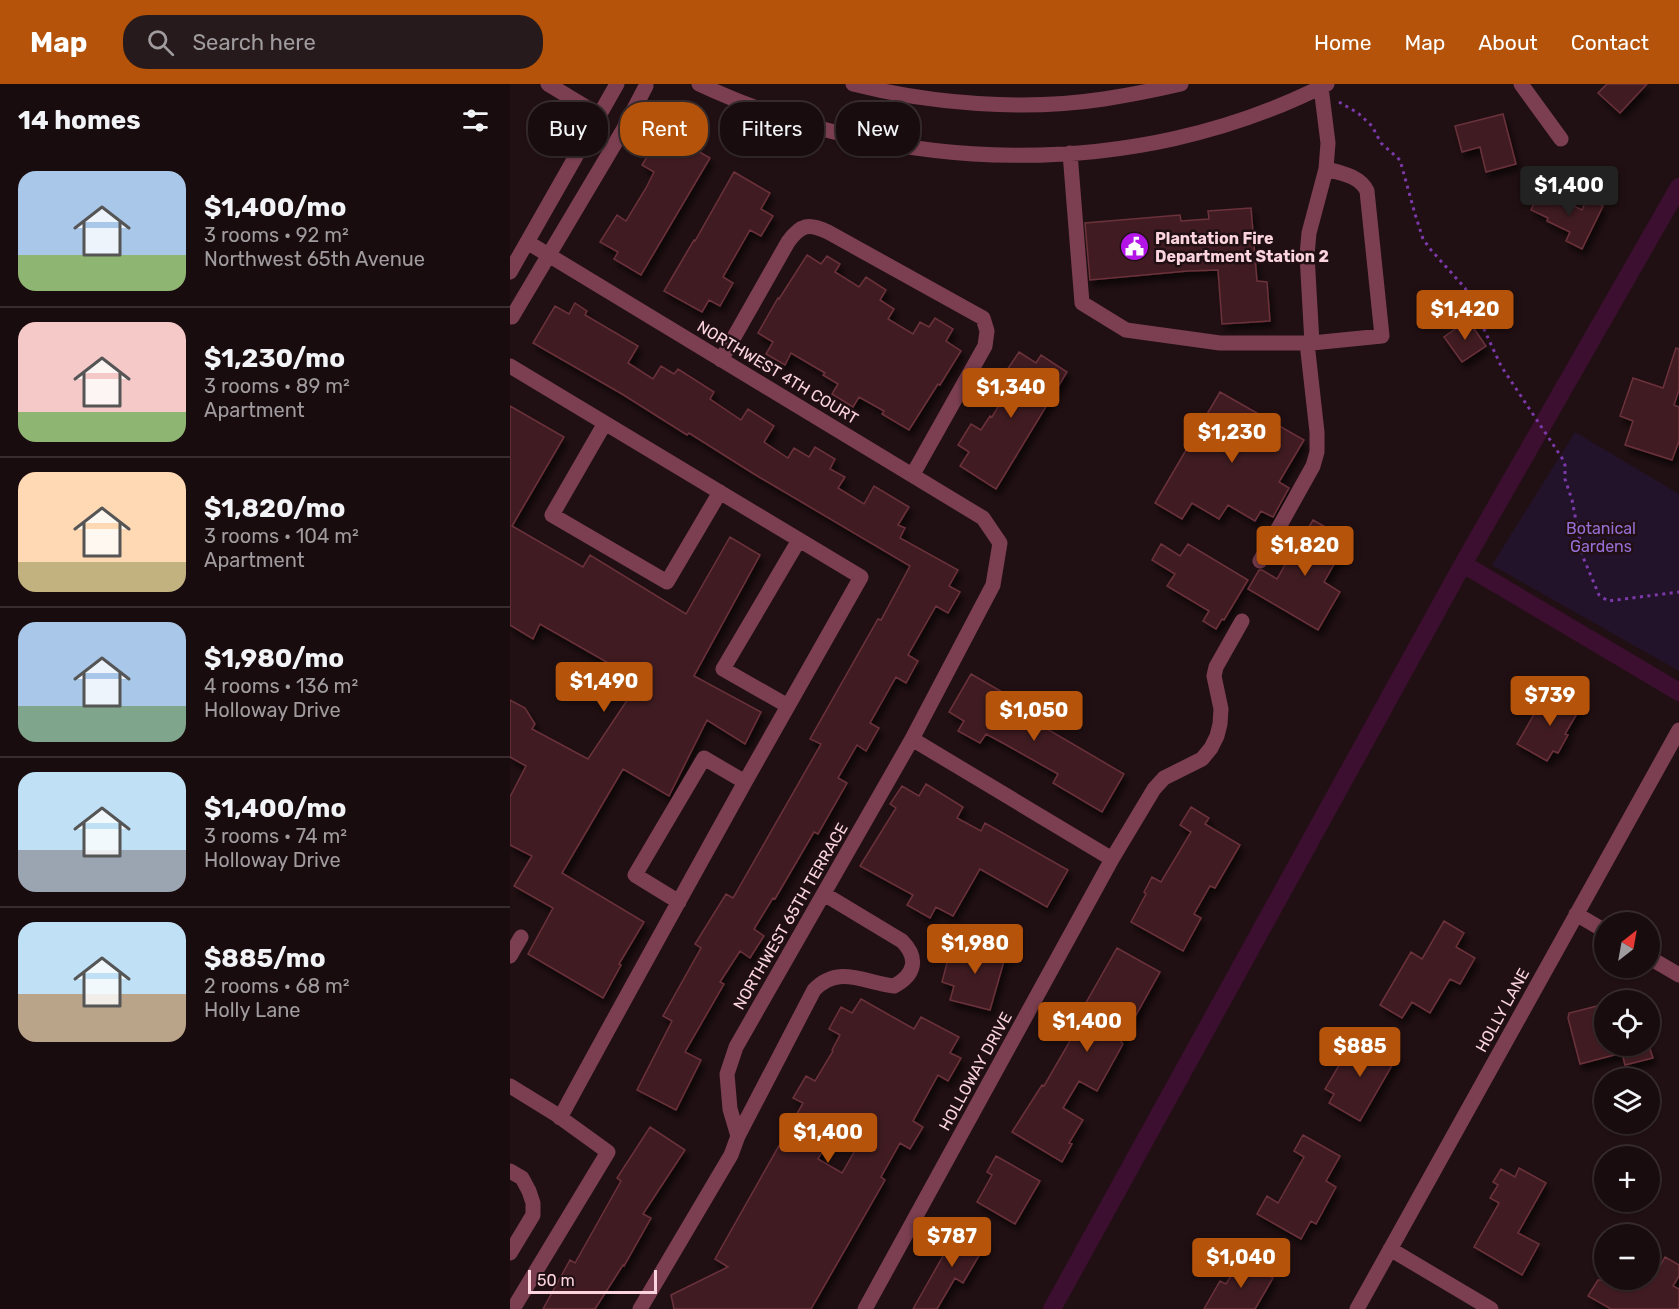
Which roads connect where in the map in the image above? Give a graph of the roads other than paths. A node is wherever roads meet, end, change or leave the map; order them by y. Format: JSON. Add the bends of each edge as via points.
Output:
{"nodes":[{"id":1,"x":548,"y":84,"type":"edge"},
{"id":2,"x":617,"y":84,"type":"edge"},
{"id":3,"x":646,"y":84,"type":"edge"},
{"id":4,"x":699,"y":84,"type":"edge"},
{"id":5,"x":853,"y":84,"type":"edge"},
{"id":6,"x":1181,"y":84,"type":"edge"},
{"id":7,"x":1521,"y":84,"type":"edge"},
{"id":8,"x":1324,"y":86,"type":"edge"},
{"id":9,"x":578,"y":102,"type":"edge"},
{"id":10,"x":607,"y":102,"type":"edge"},
{"id":11,"x":1561,"y":139,"type":"dead end"},
{"id":12,"x":1070,"y":153,"type":"junction"},
{"id":13,"x":576,"y":156,"type":"edge"},
{"id":14,"x":1326,"y":169,"type":"junction"},
{"id":15,"x":527,"y":242,"type":"junction"},
{"id":16,"x":549,"y":255,"type":"junction"},
{"id":17,"x":510,"y":272,"type":"edge"},
{"id":18,"x":510,"y":317,"type":"edge"},
{"id":19,"x":1309,"y":343,"type":"junction"},
{"id":20,"x":721,"y":360,"type":"junction"},
{"id":21,"x":510,"y":366,"type":"edge"},
{"id":22,"x":605,"y":423,"type":"junction"},
{"id":23,"x":912,"y":474,"type":"junction"},
{"id":24,"x":720,"y":492,"type":"junction"},
{"id":25,"x":799,"y":540,"type":"junction"},
{"id":26,"x":1000,"y":543,"type":"joint"},
{"id":27,"x":1260,"y":561,"type":"dead end"},
{"id":28,"x":1242,"y":621,"type":"dead end"},
{"id":29,"x":788,"y":706,"type":"junction"},
{"id":30,"x":1679,"y":729,"type":"edge"},
{"id":31,"x":912,"y":739,"type":"junction"},
{"id":32,"x":745,"y":782,"type":"junction"},
{"id":33,"x":1112,"y":859,"type":"junction"},
{"id":34,"x":824,"y":894,"type":"junction"},
{"id":35,"x":679,"y":902,"type":"junction"},
{"id":36,"x":1576,"y":914,"type":"junction"},
{"id":37,"x":1594,"y":925,"type":"edge"},
{"id":38,"x":521,"y":937,"type":"dead end"},
{"id":39,"x":510,"y":956,"type":"edge"},
{"id":40,"x":1660,"y":964,"type":"edge"},
{"id":41,"x":1679,"y":975,"type":"edge"},
{"id":42,"x":510,"y":1086,"type":"edge"},
{"id":43,"x":560,"y":1118,"type":"junction"},
{"id":44,"x":738,"y":1136,"type":"junction"},
{"id":45,"x":510,"y":1171,"type":"edge"},
{"id":46,"x":1390,"y":1249,"type":"junction"},
{"id":47,"x":510,"y":1253,"type":"edge"},
{"id":48,"x":513,"y":1309,"type":"edge"},
{"id":49,"x":640,"y":1309,"type":"edge"},
{"id":50,"x":865,"y":1309,"type":"edge"},
{"id":51,"x":1357,"y":1309,"type":"edge"},
{"id":52,"x":1491,"y":1309,"type":"edge"}],
"edges":[{"from":1,"to":9,"type":"street"},
{"from":2,"to":10,"type":"street"},
{"from":3,"to":16,"type":"street"},
{"from":4,"to":12,"type":"street","via":[[783,118],[878,142],[972,154]]},
{"from":5,"to":6,"type":"street","via":[[956,102],[1053,104],[1102,100]]},
{"from":7,"to":11,"type":"street"},
{"from":8,"to":12,"type":"street","via":[[1245,119],[1173,140]]},
{"from":8,"to":14,"type":"street"},
{"from":12,"to":19,"type":"street","via":[[1082,303],[1126,330],[1220,343]]},
{"from":13,"to":15,"type":"street"},
{"from":14,"to":19,"type":"street","via":[[1309,233]]},
{"from":14,"to":19,"type":"street","via":[[1358,179],[1367,191],[1382,336]]},
{"from":15,"to":16,"type":"street","name":"NORTHWEST 4TH COURT"},
{"from":15,"to":17,"type":"street"},
{"from":16,"to":18,"type":"street"},
{"from":16,"to":20,"type":"street","name":"NORTHWEST 4TH COURT"},
{"from":19,"to":27,"type":"street","via":[[1317,452]]},
{"from":20,"to":23,"type":"street","name":"NORTHWEST 4TH COURT"},
{"from":20,"to":23,"type":"street","via":[[788,242],[805,226],[828,232],[983,318],[987,331],[985,345]]},
{"from":21,"to":22,"type":"street"},
{"from":22,"to":24,"type":"street"},
{"from":22,"to":24,"type":"street","via":[[552,515],[667,582]]},
{"from":23,"to":26,"type":"street","name":"NORTHWEST 4TH COURT","via":[[983,518]]},
{"from":24,"to":25,"type":"street"},
{"from":25,"to":29,"type":"street","via":[[861,577]]},
{"from":25,"to":29,"type":"street","via":[[723,669]]},
{"from":26,"to":31,"type":"street","name":"NORTHWEST 65TH TERRACE","via":[[993,585]]},
{"from":28,"to":33,"type":"street","name":"HOLLOWAY DRIVE","via":[[1216,667],[1221,724],[1211,748],[1202,759],[1164,778],[1154,789]]},
{"from":29,"to":32,"type":"street"},
{"from":30,"to":36,"type":"street","name":"HOLLY LANE"},
{"from":31,"to":33,"type":"street"},
{"from":31,"to":34,"type":"street","name":"NORTHWEST 65TH TERRACE"},
{"from":32,"to":35,"type":"street"},
{"from":32,"to":35,"type":"street","via":[[704,758],[635,875]]},
{"from":33,"to":50,"type":"street","name":"HOLLOWAY DRIVE"},
{"from":34,"to":44,"type":"street","name":"NORTHWEST 65TH TERRACE","via":[[736,1047],[727,1074],[730,1109]]},
{"from":34,"to":44,"type":"street","via":[[902,941],[910,948],[914,962],[903,981],[894,986],[849,976],[820,984]]},
{"from":35,"to":43,"type":"street"},
{"from":36,"to":37,"type":"street"},
{"from":36,"to":46,"type":"street","name":"HOLLY LANE"},
{"from":38,"to":39,"type":"street"},
{"from":40,"to":41,"type":"street"},
{"from":42,"to":43,"type":"street"},
{"from":43,"to":48,"type":"street","via":[[608,1152]]},
{"from":44,"to":49,"type":"street","via":[[731,1155]]},
{"from":45,"to":47,"type":"street","via":[[522,1178],[533,1203],[533,1215]]},
{"from":46,"to":51,"type":"street","name":"HOLLY LANE"},
{"from":46,"to":52,"type":"street"}]}
